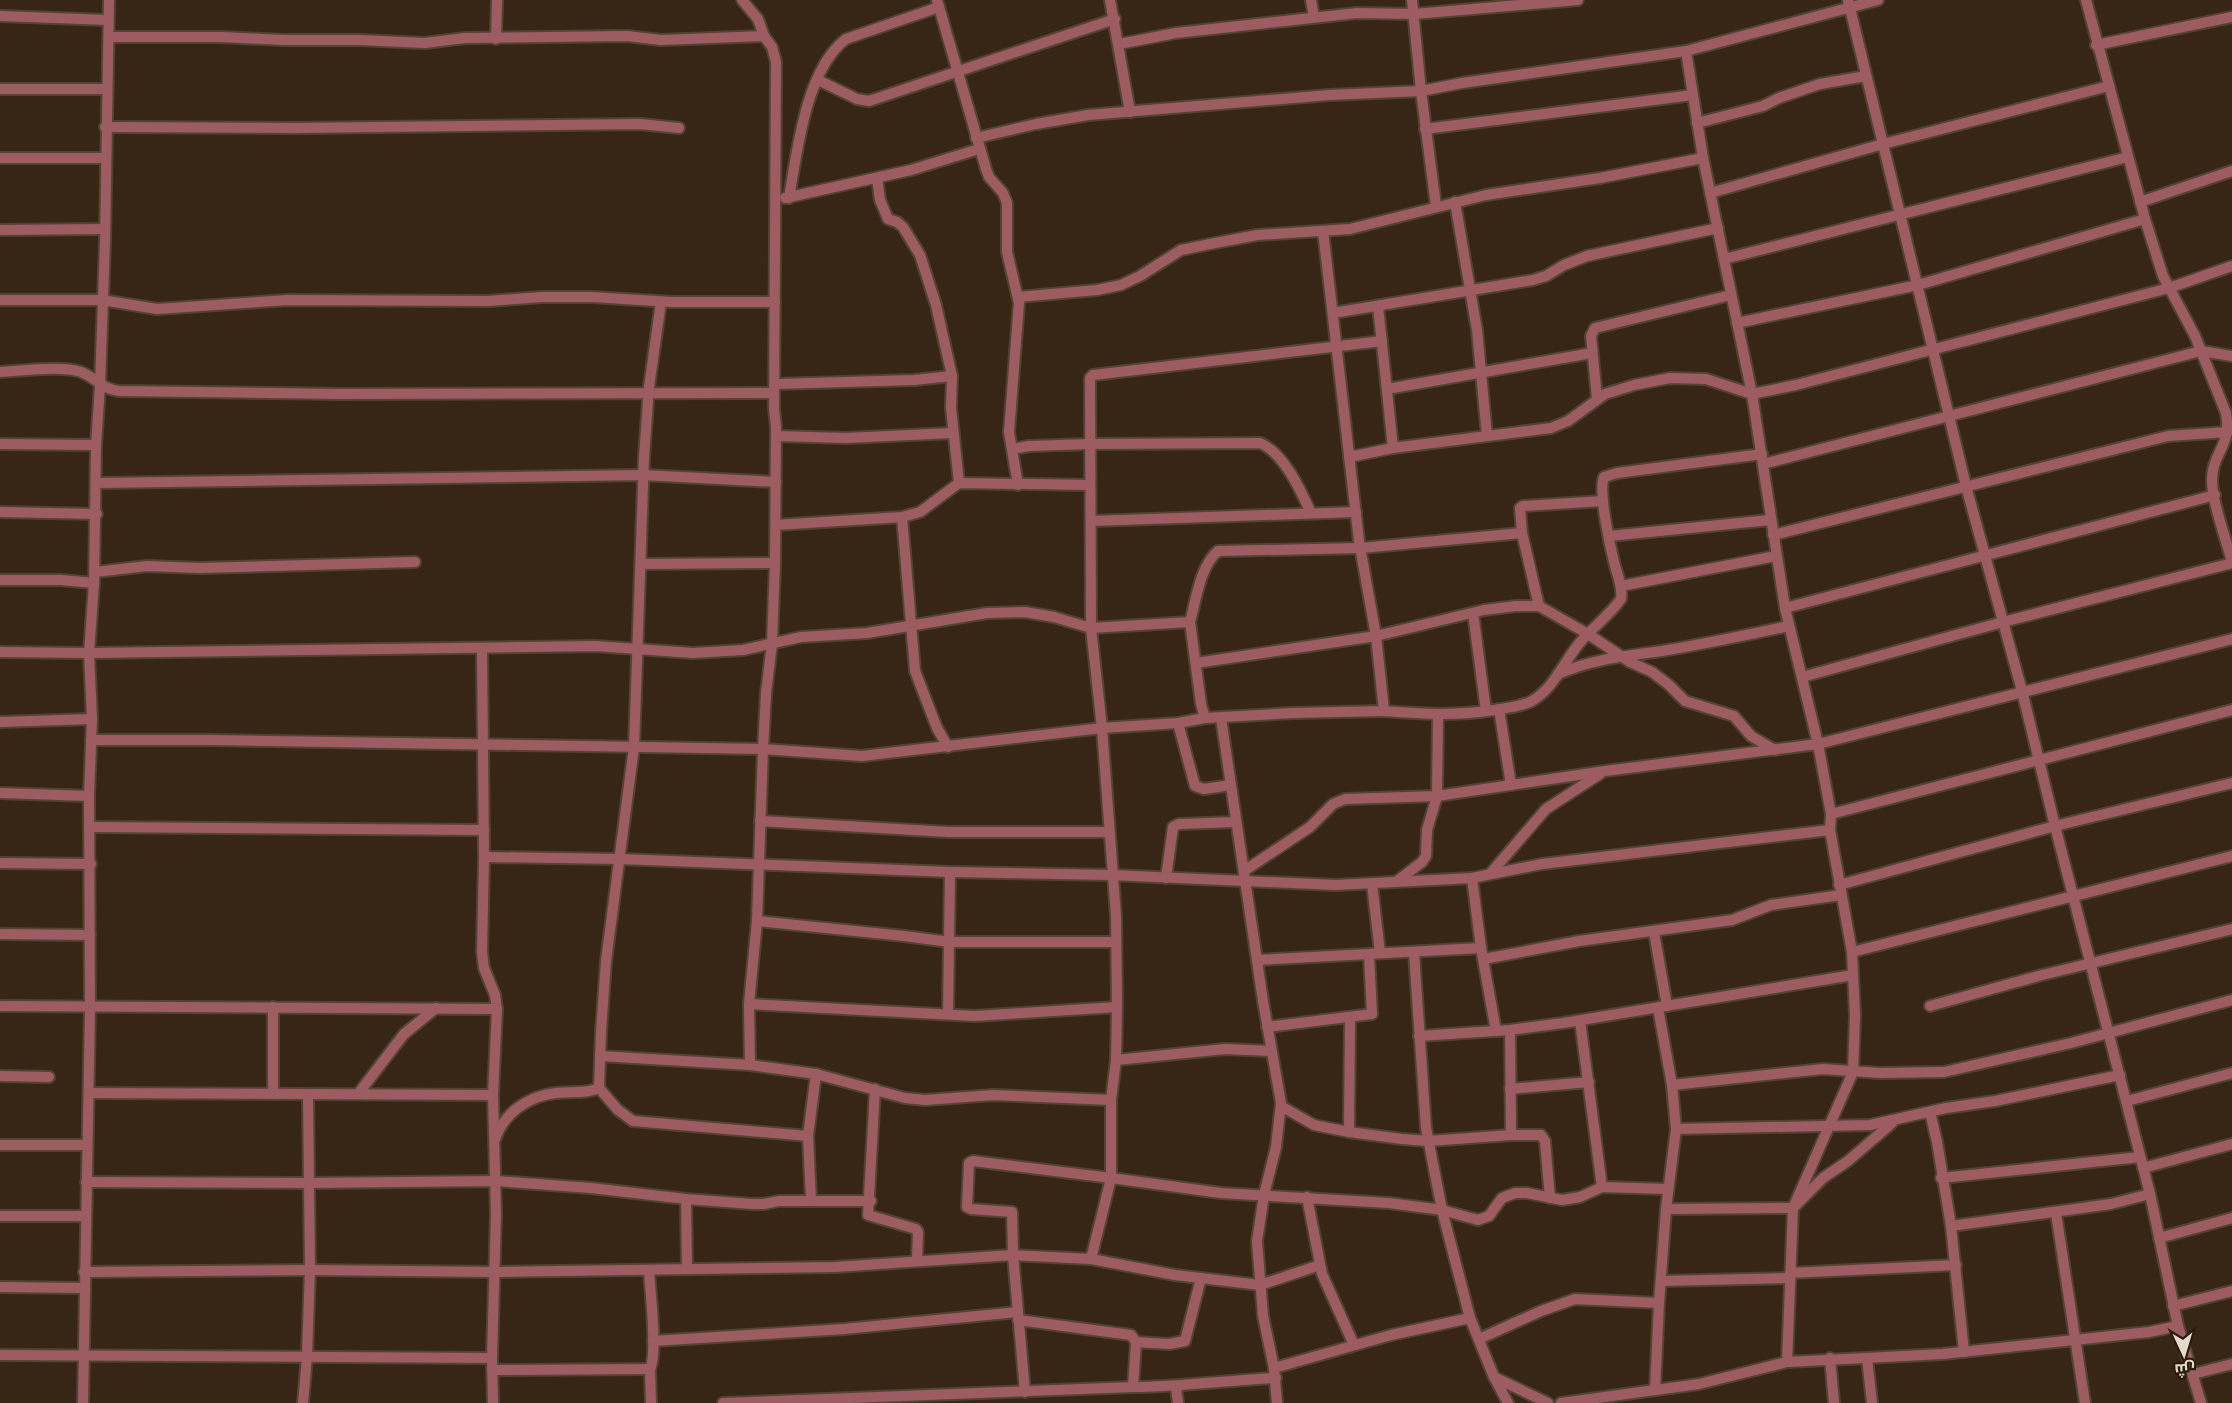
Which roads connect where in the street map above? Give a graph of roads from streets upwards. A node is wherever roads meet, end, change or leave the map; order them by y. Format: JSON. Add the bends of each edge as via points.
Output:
{"nodes":[{"id":1,"x":109,"y":0,"type":"edge"},
{"id":2,"x":497,"y":0,"type":"edge"},
{"id":3,"x":742,"y":0,"type":"edge"},
{"id":4,"x":1110,"y":0,"type":"edge"},
{"id":5,"x":1311,"y":0,"type":"edge"},
{"id":6,"x":1412,"y":0,"type":"edge"},
{"id":7,"x":1578,"y":0,"type":"edge"},
{"id":8,"x":1878,"y":0,"type":"edge"},
{"id":9,"x":2086,"y":0,"type":"edge"},
{"id":10,"x":938,"y":3,"type":"edge"},
{"id":11,"x":1849,"y":4,"type":"edge"},
{"id":12,"x":1414,"y":14,"type":"junction"},
{"id":13,"x":0,"y":16,"type":"edge"},
{"id":14,"x":1314,"y":17,"type":"junction"},
{"id":15,"x":2232,"y":17,"type":"edge"},
{"id":16,"x":108,"y":20,"type":"junction"},
{"id":17,"x":1115,"y":20,"type":"junction"},
{"id":18,"x":764,"y":36,"type":"junction"},
{"id":19,"x":109,"y":37,"type":"junction"},
{"id":20,"x":496,"y":39,"type":"junction"},
{"id":21,"x":1119,"y":44,"type":"junction"},
{"id":22,"x":2097,"y":45,"type":"junction"},
{"id":23,"x":1686,"y":51,"type":"junction"},
{"id":24,"x":957,"y":71,"type":"junction"},
{"id":25,"x":1866,"y":76,"type":"junction"},
{"id":26,"x":818,"y":80,"type":"junction"},
{"id":27,"x":2109,"y":86,"type":"junction"},
{"id":28,"x":0,"y":89,"type":"edge"},
{"id":29,"x":107,"y":89,"type":"junction"},
{"id":30,"x":1421,"y":90,"type":"junction"},
{"id":31,"x":1693,"y":95,"type":"junction"},
{"id":32,"x":1130,"y":112,"type":"junction"},
{"id":33,"x":1697,"y":123,"type":"junction"},
{"id":34,"x":105,"y":127,"type":"junction"},
{"id":35,"x":679,"y":128,"type":"dead end"},
{"id":36,"x":1425,"y":129,"type":"junction"},
{"id":37,"x":978,"y":143,"type":"junction"},
{"id":38,"x":1883,"y":144,"type":"junction"},
{"id":39,"x":2128,"y":157,"type":"junction"},
{"id":40,"x":0,"y":158,"type":"edge"},
{"id":41,"x":105,"y":158,"type":"junction"},
{"id":42,"x":1703,"y":158,"type":"junction"},
{"id":43,"x":2232,"y":171,"type":"edge"},
{"id":44,"x":877,"y":178,"type":"junction"},
{"id":45,"x":1710,"y":193,"type":"junction"},
{"id":46,"x":789,"y":198,"type":"junction"},
{"id":47,"x":775,"y":200,"type":"junction"},
{"id":48,"x":1455,"y":202,"type":"junction"},
{"id":49,"x":2140,"y":202,"type":"junction"},
{"id":50,"x":1436,"y":206,"type":"junction"},
{"id":51,"x":1900,"y":214,"type":"junction"},
{"id":52,"x":2145,"y":219,"type":"junction"},
{"id":53,"x":1718,"y":228,"type":"junction"},
{"id":54,"x":105,"y":229,"type":"junction"},
{"id":55,"x":0,"y":230,"type":"edge"},
{"id":56,"x":1323,"y":231,"type":"junction"},
{"id":57,"x":1724,"y":259,"type":"junction"},
{"id":58,"x":2232,"y":266,"type":"edge"},
{"id":59,"x":1918,"y":285,"type":"junction"},
{"id":60,"x":2169,"y":288,"type":"junction"},
{"id":61,"x":1469,"y":292,"type":"junction"},
{"id":62,"x":1731,"y":296,"type":"junction"},
{"id":63,"x":1018,"y":297,"type":"junction"},
{"id":64,"x":0,"y":300,"type":"edge"},
{"id":65,"x":102,"y":300,"type":"junction"},
{"id":66,"x":661,"y":302,"type":"junction"},
{"id":67,"x":775,"y":302,"type":"junction"},
{"id":68,"x":1378,"y":306,"type":"junction"},
{"id":69,"x":1333,"y":313,"type":"junction"},
{"id":70,"x":1737,"y":323,"type":"junction"},
{"id":71,"x":1382,"y":341,"type":"junction"},
{"id":72,"x":1337,"y":347,"type":"junction"},
{"id":73,"x":1933,"y":349,"type":"junction"},
{"id":74,"x":2202,"y":351,"type":"junction"},
{"id":75,"x":1592,"y":353,"type":"junction"},
{"id":76,"x":2232,"y":356,"type":"edge"},
{"id":77,"x":0,"y":372,"type":"edge"},
{"id":78,"x":1480,"y":373,"type":"junction"},
{"id":79,"x":952,"y":376,"type":"junction"},
{"id":80,"x":100,"y":385,"type":"junction"},
{"id":81,"x":775,"y":388,"type":"junction"},
{"id":82,"x":1387,"y":388,"type":"junction"},
{"id":83,"x":649,"y":393,"type":"junction"},
{"id":84,"x":1752,"y":394,"type":"junction"},
{"id":85,"x":1597,"y":399,"type":"junction"},
{"id":86,"x":1950,"y":417,"type":"junction"},
{"id":87,"x":2228,"y":432,"type":"junction"},
{"id":88,"x":952,"y":433,"type":"junction"},
{"id":89,"x":776,"y":436,"type":"junction"},
{"id":90,"x":1487,"y":436,"type":"junction"},
{"id":91,"x":0,"y":444,"type":"edge"},
{"id":92,"x":1090,"y":444,"type":"junction"},
{"id":93,"x":96,"y":445,"type":"junction"},
{"id":94,"x":1393,"y":448,"type":"junction"},
{"id":95,"x":1013,"y":449,"type":"junction"},
{"id":96,"x":2227,"y":452,"type":"edge"},
{"id":97,"x":1349,"y":457,"type":"junction"},
{"id":98,"x":1762,"y":459,"type":"junction"},
{"id":99,"x":643,"y":474,"type":"junction"},
{"id":100,"x":776,"y":482,"type":"junction"},
{"id":101,"x":96,"y":483,"type":"junction"},
{"id":102,"x":959,"y":483,"type":"junction"},
{"id":103,"x":1018,"y":485,"type":"junction"},
{"id":104,"x":1090,"y":485,"type":"junction"},
{"id":105,"x":1966,"y":486,"type":"junction"},
{"id":106,"x":2215,"y":495,"type":"junction"},
{"id":107,"x":1603,"y":501,"type":"junction"},
{"id":108,"x":0,"y":512,"type":"edge"},
{"id":109,"x":1356,"y":512,"type":"junction"},
{"id":110,"x":1311,"y":513,"type":"junction"},
{"id":111,"x":96,"y":514,"type":"junction"},
{"id":112,"x":902,"y":517,"type":"junction"},
{"id":113,"x":1770,"y":520,"type":"junction"},
{"id":114,"x":1091,"y":521,"type":"junction"},
{"id":115,"x":776,"y":525,"type":"junction"},
{"id":116,"x":1522,"y":534,"type":"junction"},
{"id":117,"x":1773,"y":535,"type":"junction"},
{"id":118,"x":1609,"y":536,"type":"junction"},
{"id":119,"x":1361,"y":548,"type":"junction"},
{"id":120,"x":1985,"y":554,"type":"junction"},
{"id":121,"x":1776,"y":556,"type":"junction"},
{"id":122,"x":415,"y":562,"type":"dead end"},
{"id":123,"x":2232,"y":562,"type":"edge"},
{"id":124,"x":775,"y":563,"type":"junction"},
{"id":125,"x":641,"y":564,"type":"junction"},
{"id":126,"x":94,"y":578,"type":"junction"},
{"id":127,"x":0,"y":580,"type":"edge"},
{"id":128,"x":1621,"y":586,"type":"junction"},
{"id":129,"x":1539,"y":606,"type":"junction"},
{"id":130,"x":1785,"y":608,"type":"junction"},
{"id":131,"x":1473,"y":613,"type":"junction"},
{"id":132,"x":1190,"y":622,"type":"junction"},
{"id":133,"x":2003,"y":622,"type":"junction"},
{"id":134,"x":910,"y":626,"type":"junction"},
{"id":135,"x":1789,"y":626,"type":"junction"},
{"id":136,"x":1091,"y":628,"type":"junction"},
{"id":137,"x":1588,"y":634,"type":"junction"},
{"id":138,"x":1376,"y":636,"type":"junction"},
{"id":139,"x":2232,"y":639,"type":"edge"},
{"id":140,"x":772,"y":644,"type":"junction"},
{"id":141,"x":482,"y":648,"type":"junction"},
{"id":142,"x":637,"y":649,"type":"junction"},
{"id":143,"x":0,"y":652,"type":"edge"},
{"id":144,"x":89,"y":653,"type":"junction"},
{"id":145,"x":1622,"y":656,"type":"junction"},
{"id":146,"x":1196,"y":663,"type":"junction"},
{"id":147,"x":1557,"y":675,"type":"junction"},
{"id":148,"x":1802,"y":677,"type":"junction"},
{"id":149,"x":2022,"y":691,"type":"junction"},
{"id":150,"x":1499,"y":709,"type":"junction"},
{"id":151,"x":2232,"y":710,"type":"edge"},
{"id":152,"x":1384,"y":711,"type":"junction"},
{"id":153,"x":1486,"y":711,"type":"junction"},
{"id":154,"x":1438,"y":715,"type":"junction"},
{"id":155,"x":1205,"y":718,"type":"junction"},
{"id":156,"x":1221,"y":718,"type":"junction"},
{"id":157,"x":92,"y":719,"type":"junction"},
{"id":158,"x":0,"y":722,"type":"edge"},
{"id":159,"x":1178,"y":723,"type":"junction"},
{"id":160,"x":1102,"y":728,"type":"junction"},
{"id":161,"x":91,"y":740,"type":"junction"},
{"id":162,"x":1818,"y":744,"type":"junction"},
{"id":163,"x":483,"y":745,"type":"junction"},
{"id":164,"x":634,"y":747,"type":"junction"},
{"id":165,"x":948,"y":747,"type":"junction"},
{"id":166,"x":763,"y":749,"type":"junction"},
{"id":167,"x":1775,"y":750,"type":"junction"},
{"id":168,"x":2039,"y":759,"type":"junction"},
{"id":169,"x":1605,"y":771,"type":"junction"},
{"id":170,"x":2232,"y":783,"type":"edge"},
{"id":171,"x":1231,"y":784,"type":"junction"},
{"id":172,"x":1510,"y":785,"type":"junction"},
{"id":173,"x":0,"y":793,"type":"edge"},
{"id":174,"x":89,"y":796,"type":"junction"},
{"id":175,"x":1437,"y":796,"type":"junction"},
{"id":176,"x":1831,"y":814,"type":"junction"},
{"id":177,"x":760,"y":821,"type":"junction"},
{"id":178,"x":1236,"y":822,"type":"junction"},
{"id":179,"x":2055,"y":826,"type":"junction"},
{"id":180,"x":90,"y":827,"type":"junction"},
{"id":181,"x":484,"y":830,"type":"junction"},
{"id":182,"x":1830,"y":830,"type":"junction"},
{"id":183,"x":1108,"y":832,"type":"junction"},
{"id":184,"x":2232,"y":856,"type":"edge"},
{"id":185,"x":484,"y":857,"type":"junction"},
{"id":186,"x":621,"y":859,"type":"junction"},
{"id":187,"x":0,"y":863,"type":"edge"},
{"id":188,"x":91,"y":864,"type":"junction"},
{"id":189,"x":758,"y":866,"type":"junction"},
{"id":190,"x":950,"y":872,"type":"junction"},
{"id":191,"x":1490,"y":874,"type":"junction"},
{"id":192,"x":1112,"y":875,"type":"junction"},
{"id":193,"x":1245,"y":877,"type":"junction"},
{"id":194,"x":1166,"y":878,"type":"junction"},
{"id":195,"x":1472,"y":878,"type":"junction"},
{"id":196,"x":1395,"y":883,"type":"junction"},
{"id":197,"x":1371,"y":884,"type":"junction"},
{"id":198,"x":1840,"y":890,"type":"junction"},
{"id":199,"x":2073,"y":896,"type":"junction"},
{"id":200,"x":757,"y":921,"type":"junction"},
{"id":201,"x":2232,"y":929,"type":"edge"},
{"id":202,"x":1654,"y":932,"type":"junction"},
{"id":203,"x":0,"y":934,"type":"edge"},
{"id":204,"x":90,"y":935,"type":"junction"},
{"id":205,"x":950,"y":942,"type":"junction"},
{"id":206,"x":1116,"y":942,"type":"junction"},
{"id":207,"x":1481,"y":948,"type":"junction"},
{"id":208,"x":1852,"y":952,"type":"junction"},
{"id":209,"x":1414,"y":953,"type":"junction"},
{"id":210,"x":1374,"y":954,"type":"junction"},
{"id":211,"x":1484,"y":959,"type":"junction"},
{"id":212,"x":1257,"y":960,"type":"junction"},
{"id":213,"x":2090,"y":965,"type":"junction"},
{"id":214,"x":1853,"y":975,"type":"junction"},
{"id":215,"x":2232,"y":1000,"type":"edge"},
{"id":216,"x":749,"y":1004,"type":"junction"},
{"id":217,"x":0,"y":1006,"type":"edge"},
{"id":218,"x":1930,"y":1006,"type":"dead end"},
{"id":219,"x":273,"y":1007,"type":"junction"},
{"id":220,"x":1117,"y":1007,"type":"junction"},
{"id":221,"x":1663,"y":1007,"type":"junction"},
{"id":222,"x":90,"y":1008,"type":"junction"},
{"id":223,"x":436,"y":1008,"type":"junction"},
{"id":224,"x":497,"y":1009,"type":"junction"},
{"id":225,"x":948,"y":1014,"type":"junction"},
{"id":226,"x":1350,"y":1017,"type":"junction"},
{"id":227,"x":1581,"y":1021,"type":"junction"},
{"id":228,"x":1267,"y":1027,"type":"junction"},
{"id":229,"x":1510,"y":1030,"type":"junction"},
{"id":230,"x":1496,"y":1031,"type":"junction"},
{"id":231,"x":2109,"y":1033,"type":"junction"},
{"id":232,"x":1419,"y":1036,"type":"junction"},
{"id":233,"x":1271,"y":1051,"type":"junction"},
{"id":234,"x":600,"y":1056,"type":"junction"},
{"id":235,"x":1116,"y":1060,"type":"junction"},
{"id":236,"x":750,"y":1065,"type":"junction"},
{"id":237,"x":1852,"y":1072,"type":"junction"},
{"id":238,"x":2232,"y":1073,"type":"edge"},
{"id":239,"x":816,"y":1074,"type":"junction"},
{"id":240,"x":2120,"y":1075,"type":"junction"},
{"id":241,"x":0,"y":1076,"type":"edge"},
{"id":242,"x":49,"y":1077,"type":"dead end"},
{"id":243,"x":1589,"y":1082,"type":"junction"},
{"id":244,"x":1672,"y":1085,"type":"junction"},
{"id":245,"x":600,"y":1088,"type":"junction"},
{"id":246,"x":875,"y":1089,"type":"junction"},
{"id":247,"x":1510,"y":1089,"type":"junction"},
{"id":248,"x":89,"y":1094,"type":"junction"},
{"id":249,"x":273,"y":1094,"type":"junction"},
{"id":250,"x":308,"y":1094,"type":"junction"},
{"id":251,"x":358,"y":1094,"type":"junction"},
{"id":252,"x":493,"y":1095,"type":"junction"},
{"id":253,"x":1111,"y":1100,"type":"junction"},
{"id":254,"x":2127,"y":1101,"type":"junction"},
{"id":255,"x":1281,"y":1106,"type":"junction"},
{"id":256,"x":1930,"y":1112,"type":"junction"},
{"id":257,"x":1896,"y":1120,"type":"junction"},
{"id":258,"x":1827,"y":1126,"type":"junction"},
{"id":259,"x":1676,"y":1129,"type":"junction"},
{"id":260,"x":1349,"y":1132,"type":"junction"},
{"id":261,"x":1511,"y":1135,"type":"junction"},
{"id":262,"x":808,"y":1136,"type":"junction"},
{"id":263,"x":495,"y":1139,"type":"junction"},
{"id":264,"x":1428,"y":1141,"type":"junction"},
{"id":265,"x":2232,"y":1144,"type":"edge"},
{"id":266,"x":0,"y":1145,"type":"edge"},
{"id":267,"x":87,"y":1145,"type":"junction"},
{"id":268,"x":2142,"y":1162,"type":"junction"},
{"id":269,"x":1112,"y":1178,"type":"junction"},
{"id":270,"x":1941,"y":1178,"type":"junction"},
{"id":271,"x":496,"y":1181,"type":"junction"},
{"id":272,"x":86,"y":1182,"type":"junction"},
{"id":273,"x":308,"y":1183,"type":"junction"},
{"id":274,"x":1602,"y":1187,"type":"junction"},
{"id":275,"x":1668,"y":1189,"type":"junction"},
{"id":276,"x":2150,"y":1194,"type":"junction"},
{"id":277,"x":1264,"y":1195,"type":"junction"},
{"id":278,"x":1306,"y":1197,"type":"junction"},
{"id":279,"x":1550,"y":1198,"type":"junction"},
{"id":280,"x":686,"y":1199,"type":"junction"},
{"id":281,"x":811,"y":1200,"type":"junction"},
{"id":282,"x":871,"y":1200,"type":"junction"},
{"id":283,"x":1793,"y":1208,"type":"junction"},
{"id":284,"x":1666,"y":1209,"type":"junction"},
{"id":285,"x":1442,"y":1210,"type":"junction"},
{"id":286,"x":2056,"y":1213,"type":"junction"},
{"id":287,"x":0,"y":1216,"type":"edge"},
{"id":288,"x":86,"y":1216,"type":"junction"},
{"id":289,"x":2232,"y":1218,"type":"edge"},
{"id":290,"x":1951,"y":1226,"type":"junction"},
{"id":291,"x":2159,"y":1238,"type":"junction"},
{"id":292,"x":1013,"y":1254,"type":"junction"},
{"id":293,"x":1091,"y":1260,"type":"junction"},
{"id":294,"x":917,"y":1261,"type":"junction"},
{"id":295,"x":1320,"y":1265,"type":"junction"},
{"id":296,"x":1956,"y":1265,"type":"junction"},
{"id":297,"x":687,"y":1269,"type":"junction"},
{"id":298,"x":310,"y":1270,"type":"junction"},
{"id":299,"x":649,"y":1270,"type":"junction"},
{"id":300,"x":84,"y":1272,"type":"junction"},
{"id":301,"x":495,"y":1272,"type":"junction"},
{"id":302,"x":1790,"y":1275,"type":"junction"},
{"id":303,"x":1201,"y":1278,"type":"junction"},
{"id":304,"x":1661,"y":1281,"type":"junction"},
{"id":305,"x":1260,"y":1285,"type":"junction"},
{"id":306,"x":0,"y":1287,"type":"edge"},
{"id":307,"x":84,"y":1288,"type":"junction"},
{"id":308,"x":2232,"y":1291,"type":"edge"},
{"id":309,"x":1659,"y":1303,"type":"junction"},
{"id":310,"x":2173,"y":1306,"type":"junction"},
{"id":311,"x":1018,"y":1316,"type":"junction"},
{"id":312,"x":1470,"y":1318,"type":"junction"},
{"id":313,"x":2178,"y":1326,"type":"junction"},
{"id":314,"x":1479,"y":1339,"type":"junction"},
{"id":315,"x":2076,"y":1340,"type":"junction"},
{"id":316,"x":653,"y":1341,"type":"junction"},
{"id":317,"x":1136,"y":1342,"type":"junction"},
{"id":318,"x":1354,"y":1345,"type":"junction"},
{"id":319,"x":1964,"y":1352,"type":"junction"},
{"id":320,"x":82,"y":1354,"type":"junction"},
{"id":321,"x":0,"y":1355,"type":"edge"},
{"id":322,"x":307,"y":1356,"type":"junction"},
{"id":323,"x":492,"y":1358,"type":"junction"},
{"id":324,"x":1830,"y":1358,"type":"junction"},
{"id":325,"x":1867,"y":1358,"type":"junction"},
{"id":326,"x":1787,"y":1362,"type":"junction"},
{"id":327,"x":2232,"y":1364,"type":"edge"},
{"id":328,"x":650,"y":1369,"type":"junction"},
{"id":329,"x":492,"y":1371,"type":"junction"},
{"id":330,"x":1275,"y":1373,"type":"junction"},
{"id":331,"x":2193,"y":1374,"type":"junction"},
{"id":332,"x":1494,"y":1377,"type":"junction"},
{"id":333,"x":1133,"y":1387,"type":"junction"},
{"id":334,"x":1176,"y":1387,"type":"junction"},
{"id":335,"x":1655,"y":1390,"type":"junction"},
{"id":336,"x":1025,"y":1392,"type":"junction"},
{"id":337,"x":83,"y":1403,"type":"edge"},
{"id":338,"x":303,"y":1403,"type":"edge"},
{"id":339,"x":493,"y":1403,"type":"edge"},
{"id":340,"x":651,"y":1403,"type":"edge"},
{"id":341,"x":723,"y":1403,"type":"edge"},
{"id":342,"x":1178,"y":1403,"type":"edge"},
{"id":343,"x":1277,"y":1403,"type":"edge"},
{"id":344,"x":1508,"y":1403,"type":"edge"},
{"id":345,"x":1548,"y":1403,"type":"edge"},
{"id":346,"x":1561,"y":1403,"type":"edge"},
{"id":347,"x":1833,"y":1403,"type":"edge"},
{"id":348,"x":1872,"y":1403,"type":"edge"},
{"id":349,"x":2085,"y":1403,"type":"edge"},
{"id":350,"x":2201,"y":1403,"type":"edge"}],
"edges":[{"from":1,"to":16,"type":"street"},
{"from":2,"to":20,"type":"street"},
{"from":3,"to":18,"type":"street","via":[[758,19]]},
{"from":4,"to":17,"type":"street"},
{"from":5,"to":14,"type":"street"},
{"from":6,"to":12,"type":"street"},
{"from":7,"to":12,"type":"street"},
{"from":8,"to":11,"type":"street"},
{"from":9,"to":22,"type":"street"},
{"from":10,"to":24,"type":"street"},
{"from":10,"to":26,"type":"street","via":[[846,39],[835,48]]},
{"from":11,"to":23,"type":"street"},
{"from":11,"to":25,"type":"street"},
{"from":12,"to":14,"type":"street"},
{"from":12,"to":30,"type":"street"},
{"from":13,"to":16,"type":"street"},
{"from":14,"to":21,"type":"street","via":[[1176,33]]},
{"from":15,"to":22,"type":"street"},
{"from":16,"to":19,"type":"street"},
{"from":17,"to":21,"type":"street"},
{"from":17,"to":24,"type":"street"},
{"from":18,"to":20,"type":"street"},
{"from":18,"to":47,"type":"street","via":[[776,62]]},
{"from":19,"to":20,"type":"street","via":[[425,43]]},
{"from":19,"to":29,"type":"street"},
{"from":21,"to":32,"type":"street"},
{"from":22,"to":27,"type":"street"},
{"from":23,"to":30,"type":"street"},
{"from":23,"to":31,"type":"street"},
{"from":24,"to":26,"type":"street","via":[[869,101]]},
{"from":24,"to":37,"type":"street"},
{"from":25,"to":33,"type":"street","via":[[1820,84],[1763,106]]},
{"from":25,"to":38,"type":"street"},
{"from":26,"to":46,"type":"street","via":[[808,104]]},
{"from":27,"to":38,"type":"street"},
{"from":27,"to":39,"type":"street"},
{"from":28,"to":29,"type":"street"},
{"from":29,"to":34,"type":"street"},
{"from":30,"to":32,"type":"street"},
{"from":30,"to":36,"type":"street"},
{"from":31,"to":33,"type":"street"},
{"from":31,"to":36,"type":"street"},
{"from":32,"to":37,"type":"street","via":[[1036,124]]},
{"from":33,"to":42,"type":"street"},
{"from":34,"to":35,"type":"street","via":[[640,124]]},
{"from":34,"to":41,"type":"street"},
{"from":36,"to":50,"type":"street"},
{"from":37,"to":44,"type":"street"},
{"from":37,"to":63,"type":"street","via":[[989,177],[1008,203],[1007,252]]},
{"from":38,"to":45,"type":"street"},
{"from":38,"to":51,"type":"street"},
{"from":39,"to":49,"type":"street"},
{"from":39,"to":51,"type":"street"},
{"from":40,"to":41,"type":"street"},
{"from":41,"to":54,"type":"street"},
{"from":42,"to":45,"type":"street"},
{"from":42,"to":48,"type":"street"},
{"from":43,"to":49,"type":"street"},
{"from":44,"to":46,"type":"street"},
{"from":44,"to":79,"type":"street","via":[[888,219],[903,227],[920,255]]},
{"from":45,"to":53,"type":"street"},
{"from":46,"to":47,"type":"street"},
{"from":47,"to":67,"type":"street"},
{"from":48,"to":50,"type":"street"},
{"from":48,"to":61,"type":"street"},
{"from":49,"to":52,"type":"street"},
{"from":50,"to":56,"type":"street","via":[[1365,226]]},
{"from":51,"to":57,"type":"street"},
{"from":51,"to":59,"type":"street"},
{"from":52,"to":59,"type":"street"},
{"from":52,"to":60,"type":"street"},
{"from":53,"to":57,"type":"street"},
{"from":53,"to":61,"type":"street","via":[[1587,256],[1546,276]]},
{"from":54,"to":55,"type":"street"},
{"from":54,"to":65,"type":"street"},
{"from":56,"to":63,"type":"street","via":[[1257,235],[1181,250],[1121,285]]},
{"from":56,"to":69,"type":"street"},
{"from":57,"to":62,"type":"street"},
{"from":58,"to":60,"type":"street"},
{"from":59,"to":70,"type":"street"},
{"from":59,"to":73,"type":"street"},
{"from":60,"to":73,"type":"street"},
{"from":60,"to":74,"type":"street"},
{"from":61,"to":68,"type":"street"},
{"from":61,"to":78,"type":"street"},
{"from":62,"to":70,"type":"street"},
{"from":62,"to":75,"type":"street","via":[[1598,325],[1592,331]]},
{"from":63,"to":95,"type":"street","via":[[1009,416]]},
{"from":64,"to":65,"type":"street"},
{"from":65,"to":66,"type":"street","via":[[157,309],[288,300],[592,297]]},
{"from":65,"to":80,"type":"street"},
{"from":66,"to":67,"type":"street"},
{"from":66,"to":83,"type":"street"},
{"from":67,"to":81,"type":"street"},
{"from":68,"to":69,"type":"street"},
{"from":68,"to":71,"type":"street"},
{"from":69,"to":72,"type":"street"},
{"from":70,"to":84,"type":"street"},
{"from":71,"to":72,"type":"street"},
{"from":71,"to":82,"type":"street"},
{"from":72,"to":92,"type":"street","via":[[1093,375],[1089,382]]},
{"from":72,"to":97,"type":"street"},
{"from":73,"to":84,"type":"street"},
{"from":73,"to":86,"type":"street"},
{"from":74,"to":76,"type":"street"},
{"from":74,"to":86,"type":"street"},
{"from":74,"to":87,"type":"street","via":[[2226,413]]},
{"from":75,"to":78,"type":"street"},
{"from":75,"to":85,"type":"street"},
{"from":77,"to":80,"type":"street","via":[[81,372]]},
{"from":78,"to":82,"type":"street"},
{"from":78,"to":90,"type":"street"},
{"from":79,"to":81,"type":"street"},
{"from":79,"to":88,"type":"street"},
{"from":80,"to":83,"type":"street","via":[[119,391],[205,393]]},
{"from":80,"to":93,"type":"street"},
{"from":81,"to":83,"type":"street"},
{"from":81,"to":89,"type":"street"},
{"from":82,"to":94,"type":"street"},
{"from":83,"to":99,"type":"street"},
{"from":84,"to":85,"type":"street","via":[[1706,379],[1670,378],[1613,390]]},
{"from":84,"to":98,"type":"street"},
{"from":85,"to":90,"type":"street","via":[[1560,425]]},
{"from":86,"to":98,"type":"street"},
{"from":86,"to":105,"type":"street"},
{"from":87,"to":96,"type":"street"},
{"from":87,"to":105,"type":"street","via":[[2168,436]]},
{"from":88,"to":89,"type":"street","via":[[846,438]]},
{"from":88,"to":102,"type":"street"},
{"from":89,"to":100,"type":"street"},
{"from":90,"to":94,"type":"street"},
{"from":91,"to":93,"type":"street"},
{"from":92,"to":95,"type":"street"},
{"from":92,"to":104,"type":"street"},
{"from":92,"to":110,"type":"street","via":[[1260,443],[1275,452]]},
{"from":93,"to":101,"type":"street"},
{"from":94,"to":97,"type":"street"},
{"from":95,"to":103,"type":"street"},
{"from":96,"to":106,"type":"street","via":[[2213,473]]},
{"from":97,"to":109,"type":"street"},
{"from":98,"to":107,"type":"street","via":[[1608,476],[1602,481]]},
{"from":98,"to":113,"type":"street"},
{"from":99,"to":100,"type":"street"},
{"from":99,"to":101,"type":"street"},
{"from":99,"to":125,"type":"street"},
{"from":100,"to":115,"type":"street"},
{"from":101,"to":111,"type":"street"},
{"from":102,"to":103,"type":"street"},
{"from":102,"to":112,"type":"street","via":[[920,512]]},
{"from":103,"to":104,"type":"street"},
{"from":104,"to":114,"type":"street"},
{"from":105,"to":117,"type":"street"},
{"from":105,"to":120,"type":"street"},
{"from":106,"to":120,"type":"street"},
{"from":106,"to":123,"type":"street"},
{"from":107,"to":116,"type":"street","via":[[1523,506],[1519,512]]},
{"from":107,"to":118,"type":"street"},
{"from":108,"to":111,"type":"street"},
{"from":109,"to":110,"type":"street"},
{"from":109,"to":119,"type":"street"},
{"from":110,"to":114,"type":"street"},
{"from":111,"to":126,"type":"street"},
{"from":112,"to":115,"type":"street"},
{"from":112,"to":134,"type":"street"},
{"from":113,"to":117,"type":"street"},
{"from":113,"to":118,"type":"street"},
{"from":114,"to":136,"type":"street"},
{"from":115,"to":124,"type":"street"},
{"from":116,"to":119,"type":"street"},
{"from":116,"to":129,"type":"street"},
{"from":117,"to":121,"type":"street"},
{"from":118,"to":128,"type":"street"},
{"from":119,"to":132,"type":"street","via":[[1218,551],[1206,569]]},
{"from":119,"to":138,"type":"street"},
{"from":120,"to":130,"type":"street"},
{"from":120,"to":133,"type":"street"},
{"from":121,"to":128,"type":"street"},
{"from":121,"to":130,"type":"street"},
{"from":122,"to":126,"type":"street","via":[[147,566]]},
{"from":123,"to":133,"type":"street"},
{"from":124,"to":125,"type":"street"},
{"from":124,"to":140,"type":"street"},
{"from":125,"to":142,"type":"street"},
{"from":126,"to":127,"type":"street"},
{"from":126,"to":144,"type":"street"},
{"from":128,"to":137,"type":"street","via":[[1621,599]]},
{"from":129,"to":131,"type":"street"},
{"from":129,"to":137,"type":"street"},
{"from":130,"to":135,"type":"street"},
{"from":131,"to":138,"type":"street"},
{"from":131,"to":153,"type":"street"},
{"from":132,"to":136,"type":"street"},
{"from":132,"to":146,"type":"street"},
{"from":133,"to":148,"type":"street"},
{"from":133,"to":149,"type":"street"},
{"from":134,"to":136,"type":"street","via":[[1025,612]]},
{"from":134,"to":140,"type":"street","via":[[801,637]]},
{"from":134,"to":165,"type":"street","via":[[915,671]]},
{"from":135,"to":145,"type":"street"},
{"from":135,"to":148,"type":"street"},
{"from":136,"to":160,"type":"street"},
{"from":137,"to":145,"type":"street"},
{"from":137,"to":147,"type":"street"},
{"from":138,"to":146,"type":"street"},
{"from":138,"to":152,"type":"street"},
{"from":139,"to":149,"type":"street"},
{"from":140,"to":142,"type":"street","via":[[693,653]]},
{"from":140,"to":166,"type":"street"},
{"from":141,"to":142,"type":"street"},
{"from":141,"to":144,"type":"street"},
{"from":141,"to":163,"type":"street"},
{"from":142,"to":164,"type":"street"},
{"from":143,"to":144,"type":"street"},
{"from":144,"to":157,"type":"street"},
{"from":145,"to":147,"type":"street","via":[[1578,665]]},
{"from":145,"to":167,"type":"street","via":[[1661,678],[1685,701],[1734,716],[1751,736]]},
{"from":146,"to":155,"type":"street"},
{"from":147,"to":150,"type":"street","via":[[1530,702]]},
{"from":148,"to":162,"type":"street"},
{"from":149,"to":162,"type":"street"},
{"from":149,"to":168,"type":"street"},
{"from":150,"to":153,"type":"street"},
{"from":150,"to":172,"type":"street"},
{"from":151,"to":168,"type":"street"},
{"from":152,"to":154,"type":"street"},
{"from":152,"to":156,"type":"street"},
{"from":153,"to":154,"type":"street"},
{"from":154,"to":175,"type":"street"},
{"from":155,"to":156,"type":"street"},
{"from":155,"to":159,"type":"street"},
{"from":156,"to":171,"type":"street"},
{"from":157,"to":158,"type":"street"},
{"from":157,"to":161,"type":"street"},
{"from":159,"to":160,"type":"street"},
{"from":159,"to":171,"type":"street","via":[[1195,786],[1204,789]]},
{"from":160,"to":165,"type":"street"},
{"from":160,"to":183,"type":"street"},
{"from":161,"to":163,"type":"street"},
{"from":161,"to":174,"type":"street"},
{"from":162,"to":167,"type":"street"},
{"from":162,"to":176,"type":"street"},
{"from":163,"to":164,"type":"street"},
{"from":163,"to":181,"type":"street"},
{"from":164,"to":166,"type":"street"},
{"from":164,"to":186,"type":"street"},
{"from":165,"to":166,"type":"street","via":[[862,756]]},
{"from":166,"to":177,"type":"street"},
{"from":167,"to":169,"type":"street"},
{"from":168,"to":176,"type":"street"},
{"from":168,"to":179,"type":"street"},
{"from":169,"to":172,"type":"street"},
{"from":169,"to":191,"type":"street","via":[[1546,809]]},
{"from":170,"to":179,"type":"street"},
{"from":171,"to":178,"type":"street"},
{"from":172,"to":175,"type":"street"},
{"from":173,"to":174,"type":"street"},
{"from":174,"to":180,"type":"street"},
{"from":175,"to":193,"type":"street","via":[[1339,801]]},
{"from":175,"to":196,"type":"street","via":[[1427,830],[1425,859]]},
{"from":176,"to":182,"type":"street"},
{"from":177,"to":183,"type":"street","via":[[948,832]]},
{"from":177,"to":189,"type":"street"},
{"from":178,"to":193,"type":"street"},
{"from":178,"to":194,"type":"street","via":[[1175,826]]},
{"from":179,"to":198,"type":"street"},
{"from":179,"to":199,"type":"street"},
{"from":180,"to":181,"type":"street"},
{"from":180,"to":188,"type":"street"},
{"from":181,"to":185,"type":"street"},
{"from":182,"to":191,"type":"street","via":[[1542,864]]},
{"from":182,"to":198,"type":"street"},
{"from":183,"to":192,"type":"street"},
{"from":184,"to":199,"type":"street"},
{"from":185,"to":186,"type":"street"},
{"from":185,"to":224,"type":"street","via":[[482,952]]},
{"from":186,"to":189,"type":"street"},
{"from":186,"to":234,"type":"street","via":[[606,962]]},
{"from":187,"to":188,"type":"street"},
{"from":188,"to":204,"type":"street"},
{"from":189,"to":190,"type":"street"},
{"from":189,"to":200,"type":"street"},
{"from":190,"to":192,"type":"street"},
{"from":190,"to":205,"type":"street"},
{"from":191,"to":195,"type":"street"},
{"from":192,"to":194,"type":"street"},
{"from":192,"to":206,"type":"street"},
{"from":193,"to":194,"type":"street"},
{"from":193,"to":197,"type":"street"},
{"from":193,"to":212,"type":"street"},
{"from":195,"to":196,"type":"street"},
{"from":195,"to":207,"type":"street"},
{"from":196,"to":197,"type":"street"},
{"from":197,"to":210,"type":"street"},
{"from":198,"to":202,"type":"street","via":[[1770,905],[1732,920]]},
{"from":198,"to":208,"type":"street"},
{"from":199,"to":208,"type":"street"},
{"from":199,"to":213,"type":"street"},
{"from":200,"to":205,"type":"street"},
{"from":200,"to":216,"type":"street"},
{"from":201,"to":213,"type":"street"},
{"from":202,"to":211,"type":"street"},
{"from":202,"to":221,"type":"street"},
{"from":203,"to":204,"type":"street"},
{"from":204,"to":222,"type":"street"},
{"from":205,"to":206,"type":"street"},
{"from":205,"to":225,"type":"street"},
{"from":206,"to":220,"type":"street"},
{"from":207,"to":209,"type":"street"},
{"from":207,"to":211,"type":"street"},
{"from":208,"to":214,"type":"street"},
{"from":209,"to":210,"type":"street"},
{"from":209,"to":232,"type":"street"},
{"from":210,"to":212,"type":"street"},
{"from":210,"to":226,"type":"street","via":[[1372,1012]]},
{"from":211,"to":230,"type":"street"},
{"from":212,"to":228,"type":"street"},
{"from":213,"to":218,"type":"street"},
{"from":213,"to":231,"type":"street"},
{"from":214,"to":221,"type":"street"},
{"from":214,"to":237,"type":"street"},
{"from":215,"to":231,"type":"street"},
{"from":216,"to":225,"type":"street"},
{"from":216,"to":236,"type":"street"},
{"from":217,"to":222,"type":"street"},
{"from":219,"to":222,"type":"street"},
{"from":219,"to":223,"type":"street"},
{"from":219,"to":249,"type":"street"},
{"from":220,"to":225,"type":"street","via":[[999,1016]]},
{"from":220,"to":235,"type":"street"},
{"from":221,"to":227,"type":"street"},
{"from":221,"to":244,"type":"street"},
{"from":222,"to":248,"type":"street"},
{"from":223,"to":224,"type":"street"},
{"from":223,"to":251,"type":"street","via":[[404,1034]]},
{"from":224,"to":252,"type":"street"},
{"from":226,"to":228,"type":"street"},
{"from":226,"to":260,"type":"street"},
{"from":227,"to":229,"type":"street"},
{"from":227,"to":243,"type":"street"},
{"from":228,"to":233,"type":"street"},
{"from":229,"to":230,"type":"street"},
{"from":229,"to":247,"type":"street"},
{"from":230,"to":232,"type":"street"},
{"from":231,"to":237,"type":"street","via":[[1944,1072]]},
{"from":231,"to":240,"type":"street"},
{"from":232,"to":264,"type":"street"},
{"from":233,"to":235,"type":"street","via":[[1226,1049]]},
{"from":233,"to":255,"type":"street"},
{"from":234,"to":236,"type":"street"},
{"from":234,"to":245,"type":"street"},
{"from":235,"to":253,"type":"street"},
{"from":236,"to":239,"type":"street"},
{"from":237,"to":244,"type":"street","via":[[1823,1069]]},
{"from":237,"to":258,"type":"street"},
{"from":238,"to":254,"type":"street"},
{"from":239,"to":246,"type":"street"},
{"from":239,"to":262,"type":"street"},
{"from":240,"to":254,"type":"street"},
{"from":240,"to":256,"type":"street"},
{"from":241,"to":242,"type":"street"},
{"from":243,"to":247,"type":"street"},
{"from":243,"to":274,"type":"street"},
{"from":244,"to":259,"type":"street"},
{"from":245,"to":262,"type":"street","via":[[633,1121]]},
{"from":245,"to":263,"type":"street","via":[[535,1097],[510,1114]]},
{"from":246,"to":253,"type":"street","via":[[925,1100],[993,1095]]},
{"from":246,"to":282,"type":"street"},
{"from":247,"to":261,"type":"street"},
{"from":248,"to":249,"type":"street"},
{"from":248,"to":267,"type":"street"},
{"from":249,"to":250,"type":"street"},
{"from":250,"to":251,"type":"street"},
{"from":250,"to":273,"type":"street"},
{"from":251,"to":252,"type":"street"},
{"from":252,"to":263,"type":"street"},
{"from":253,"to":269,"type":"street"},
{"from":254,"to":268,"type":"street"},
{"from":255,"to":260,"type":"street","via":[[1314,1125]]},
{"from":255,"to":277,"type":"street"},
{"from":256,"to":257,"type":"street"},
{"from":256,"to":270,"type":"street"},
{"from":257,"to":258,"type":"street"},
{"from":257,"to":283,"type":"street","via":[[1823,1178]]},
{"from":258,"to":259,"type":"street"},
{"from":258,"to":283,"type":"street"},
{"from":259,"to":275,"type":"street"},
{"from":260,"to":264,"type":"street"},
{"from":261,"to":264,"type":"street"},
{"from":261,"to":279,"type":"street","via":[[1543,1136]]},
{"from":262,"to":281,"type":"street"},
{"from":263,"to":271,"type":"street"},
{"from":264,"to":285,"type":"street"},
{"from":265,"to":268,"type":"street"},
{"from":266,"to":267,"type":"street"},
{"from":267,"to":272,"type":"street"},
{"from":268,"to":270,"type":"street"},
{"from":268,"to":276,"type":"street"},
{"from":269,"to":277,"type":"street"},
{"from":269,"to":292,"type":"street","via":[[970,1161],[967,1207],[1012,1212]]},
{"from":269,"to":293,"type":"street"},
{"from":270,"to":290,"type":"street"},
{"from":271,"to":273,"type":"street"},
{"from":271,"to":280,"type":"street"},
{"from":271,"to":301,"type":"street"},
{"from":272,"to":273,"type":"street"},
{"from":272,"to":288,"type":"street"},
{"from":273,"to":298,"type":"street"},
{"from":274,"to":275,"type":"street"},
{"from":274,"to":279,"type":"street","via":[[1573,1199]]},
{"from":275,"to":284,"type":"street"},
{"from":276,"to":286,"type":"street"},
{"from":276,"to":291,"type":"street"},
{"from":277,"to":278,"type":"street"},
{"from":277,"to":305,"type":"street","via":[[1257,1241]]},
{"from":278,"to":285,"type":"street"},
{"from":278,"to":295,"type":"street"},
{"from":279,"to":285,"type":"street","via":[[1508,1195],[1489,1216],[1478,1220]]},
{"from":280,"to":281,"type":"street","via":[[764,1204]]},
{"from":280,"to":297,"type":"street"},
{"from":281,"to":282,"type":"street"},
{"from":282,"to":294,"type":"street","via":[[870,1217],[918,1230]]},
{"from":283,"to":284,"type":"street"},
{"from":283,"to":302,"type":"street"},
{"from":284,"to":304,"type":"street"},
{"from":285,"to":312,"type":"street"},
{"from":286,"to":290,"type":"street"},
{"from":286,"to":315,"type":"street"},
{"from":287,"to":288,"type":"street"},
{"from":288,"to":300,"type":"street"},
{"from":289,"to":291,"type":"street"},
{"from":290,"to":296,"type":"street"},
{"from":291,"to":310,"type":"street"},
{"from":292,"to":293,"type":"street"},
{"from":292,"to":294,"type":"street"},
{"from":292,"to":311,"type":"street"},
{"from":293,"to":303,"type":"street"},
{"from":294,"to":297,"type":"street","via":[[835,1267]]},
{"from":295,"to":305,"type":"street"},
{"from":295,"to":318,"type":"street"},
{"from":296,"to":302,"type":"street"},
{"from":296,"to":319,"type":"street"},
{"from":297,"to":299,"type":"street"},
{"from":298,"to":300,"type":"street"},
{"from":298,"to":301,"type":"street"},
{"from":298,"to":322,"type":"street"},
{"from":299,"to":301,"type":"street"},
{"from":299,"to":316,"type":"street"},
{"from":300,"to":307,"type":"street"},
{"from":301,"to":323,"type":"street"},
{"from":302,"to":304,"type":"street"},
{"from":302,"to":326,"type":"street"},
{"from":303,"to":305,"type":"street"},
{"from":303,"to":317,"type":"street","via":[[1185,1341]]},
{"from":304,"to":309,"type":"street"},
{"from":305,"to":330,"type":"street"},
{"from":306,"to":307,"type":"street"},
{"from":307,"to":320,"type":"street"},
{"from":308,"to":310,"type":"street"},
{"from":309,"to":314,"type":"street","via":[[1575,1299]]},
{"from":309,"to":335,"type":"street"},
{"from":310,"to":313,"type":"street"},
{"from":311,"to":316,"type":"street"},
{"from":311,"to":317,"type":"street","via":[[1131,1335]]},
{"from":311,"to":336,"type":"street"},
{"from":312,"to":314,"type":"street"},
{"from":312,"to":318,"type":"street"},
{"from":313,"to":315,"type":"street"},
{"from":313,"to":331,"type":"street"},
{"from":314,"to":332,"type":"street"},
{"from":315,"to":319,"type":"street"},
{"from":315,"to":349,"type":"street"},
{"from":316,"to":328,"type":"street"},
{"from":317,"to":333,"type":"street"},
{"from":318,"to":330,"type":"street"},
{"from":319,"to":325,"type":"street"},
{"from":320,"to":321,"type":"street"},
{"from":320,"to":322,"type":"street"},
{"from":320,"to":337,"type":"street"},
{"from":322,"to":323,"type":"street"},
{"from":322,"to":338,"type":"street"},
{"from":323,"to":329,"type":"street"},
{"from":324,"to":325,"type":"street"},
{"from":324,"to":326,"type":"street"},
{"from":324,"to":347,"type":"street"},
{"from":325,"to":348,"type":"street"},
{"from":326,"to":335,"type":"street","via":[[1699,1384]]},
{"from":327,"to":331,"type":"street"},
{"from":328,"to":329,"type":"street"},
{"from":328,"to":340,"type":"street"},
{"from":329,"to":339,"type":"street"},
{"from":330,"to":334,"type":"street"},
{"from":330,"to":343,"type":"street"},
{"from":331,"to":350,"type":"street"},
{"from":332,"to":344,"type":"street"},
{"from":332,"to":345,"type":"street"},
{"from":333,"to":334,"type":"street"},
{"from":333,"to":336,"type":"street"},
{"from":334,"to":342,"type":"street"},
{"from":335,"to":346,"type":"street"},
{"from":336,"to":341,"type":"street"}]}
